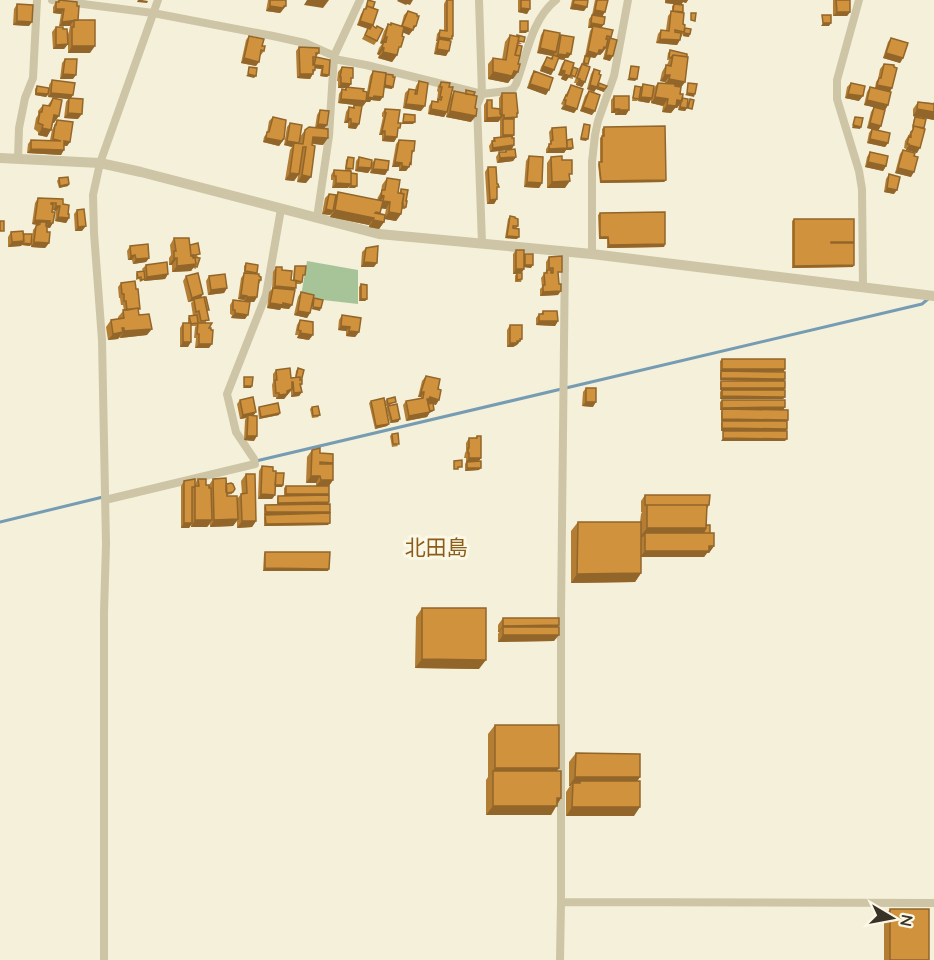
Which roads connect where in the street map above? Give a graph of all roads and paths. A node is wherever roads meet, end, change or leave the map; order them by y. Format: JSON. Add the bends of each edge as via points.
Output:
{"nodes":[{"id":1,"x":37,"y":0,"type":"edge"},
{"id":2,"x":52,"y":0,"type":"edge"},
{"id":3,"x":158,"y":0,"type":"edge"},
{"id":4,"x":360,"y":0,"type":"edge"},
{"id":5,"x":479,"y":0,"type":"edge"},
{"id":6,"x":556,"y":0,"type":"edge"},
{"id":7,"x":628,"y":0,"type":"edge"},
{"id":8,"x":859,"y":0,"type":"edge"},
{"id":9,"x":153,"y":13,"type":"junction"},
{"id":10,"x":334,"y":57,"type":"junction"},
{"id":11,"x":482,"y":94,"type":"junction"},
{"id":12,"x":0,"y":158,"type":"edge"},
{"id":13,"x":18,"y":159,"type":"junction"},
{"id":14,"x":100,"y":163,"type":"junction"},
{"id":15,"x":281,"y":209,"type":"junction"},
{"id":16,"x":317,"y":218,"type":"junction"},
{"id":17,"x":482,"y":243,"type":"junction"},
{"id":18,"x":565,"y":252,"type":"junction"},
{"id":19,"x":592,"y":254,"type":"junction"},
{"id":20,"x":863,"y":287,"type":"junction"},
{"id":21,"x":934,"y":296,"type":"edge"},
{"id":22,"x":105,"y":500,"type":"junction"},
{"id":23,"x":561,"y":902,"type":"junction"},
{"id":24,"x":934,"y":903,"type":"edge"},
{"id":25,"x":104,"y":960,"type":"edge"},
{"id":26,"x":560,"y":960,"type":"edge"}],
"edges":[{"from":1,"to":13,"type":"street","via":[[33,78],[20,121]]},
{"from":2,"to":9,"type":"street"},
{"from":3,"to":9,"type":"street"},
{"from":4,"to":10,"type":"street"},
{"from":5,"to":11,"type":"street"},
{"from":6,"to":11,"type":"street","via":[[544,11],[534,30],[513,89]]},
{"from":7,"to":19,"type":"street","via":[[614,76],[595,135]]},
{"from":8,"to":20,"type":"street","via":[[837,80],[837,99],[860,171]]},
{"from":9,"to":10,"type":"street","via":[[305,43]]},
{"from":9,"to":14,"type":"street"},
{"from":10,"to":11,"type":"street"},
{"from":10,"to":16,"type":"street","via":[[329,136]]},
{"from":11,"to":17,"type":"street","via":[[477,105]]},
{"from":12,"to":13,"type":"street"},
{"from":13,"to":14,"type":"street"},
{"from":14,"to":15,"type":"street"},
{"from":14,"to":22,"type":"street","via":[[93,195],[102,340]]},
{"from":15,"to":16,"type":"street"},
{"from":15,"to":22,"type":"street","via":[[266,295],[227,393],[236,432],[255,464]]},
{"from":16,"to":17,"type":"street","via":[[379,234]]},
{"from":17,"to":18,"type":"street"},
{"from":18,"to":19,"type":"street"},
{"from":18,"to":23,"type":"street"},
{"from":19,"to":20,"type":"street"},
{"from":20,"to":21,"type":"street"},
{"from":22,"to":25,"type":"street"},
{"from":23,"to":24,"type":"street"},
{"from":23,"to":26,"type":"street"}]}
